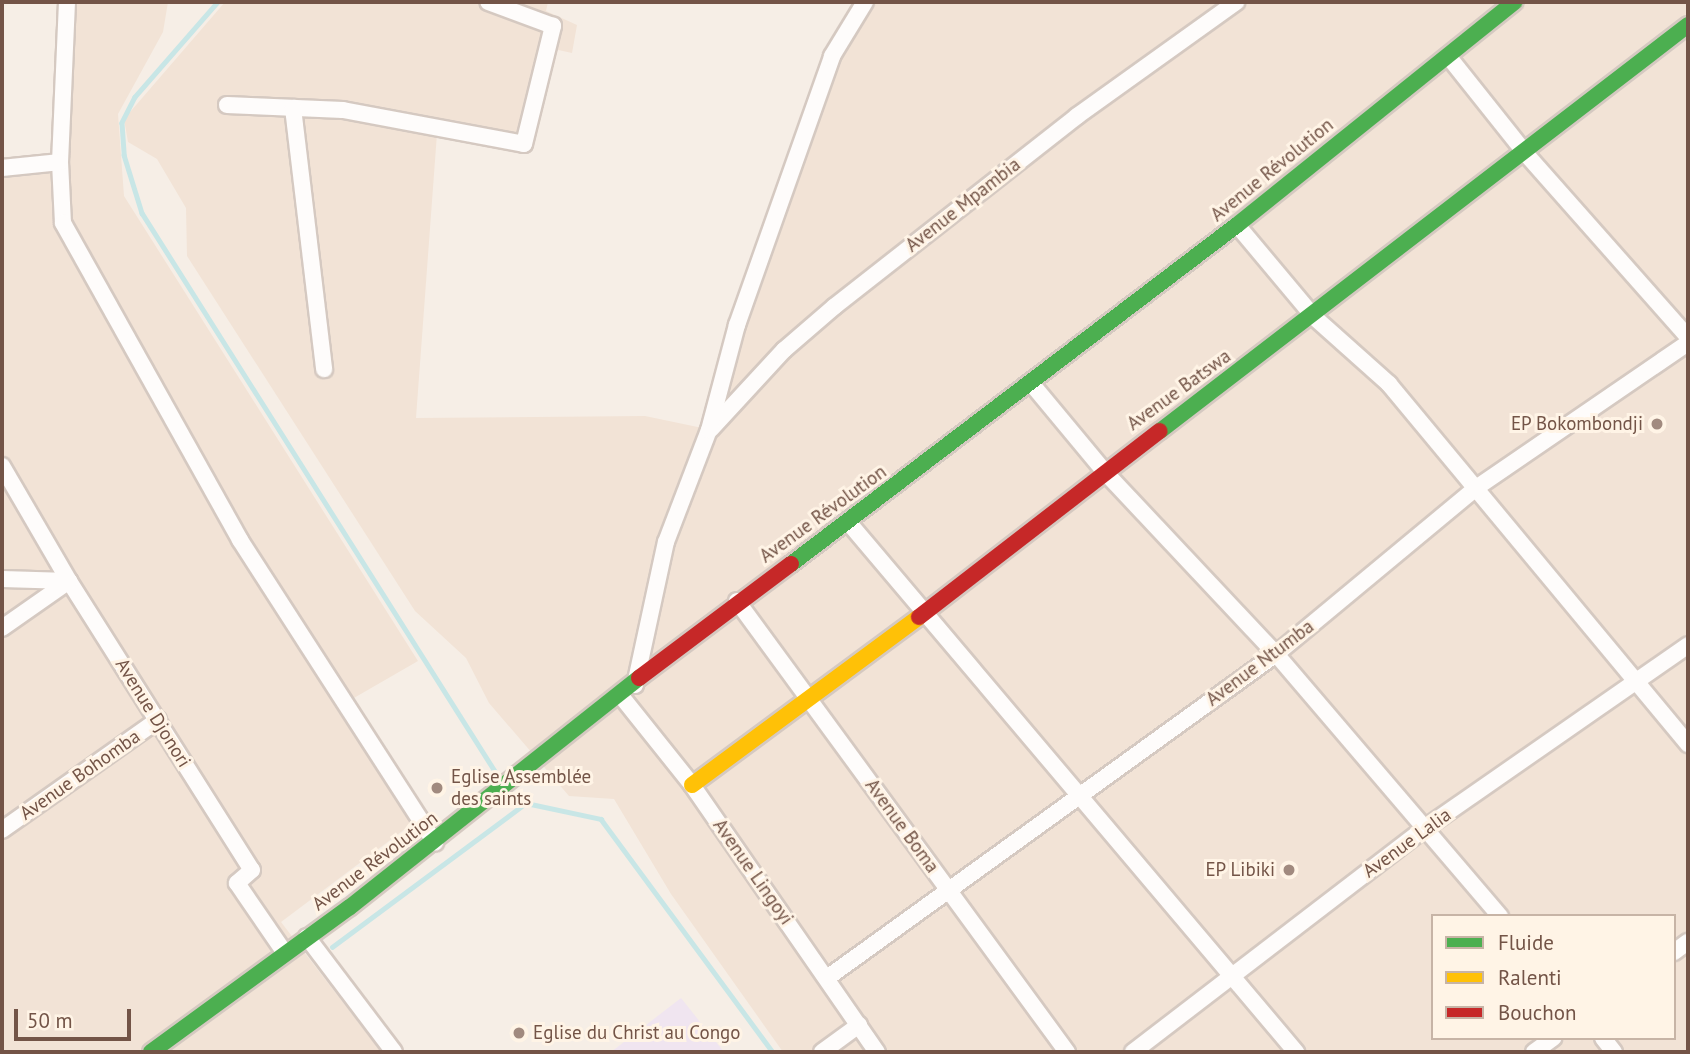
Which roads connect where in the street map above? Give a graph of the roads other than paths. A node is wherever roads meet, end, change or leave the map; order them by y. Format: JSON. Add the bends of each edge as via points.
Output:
{"nodes":[{"id":1,"x":67,"y":2,"type":"edge"},
{"id":2,"x":488,"y":2,"type":"edge"},
{"id":3,"x":865,"y":2,"type":"edge"},
{"id":4,"x":1236,"y":2,"type":"edge"},
{"id":5,"x":1514,"y":2,"type":"edge"},
{"id":6,"x":1688,"y":25,"type":"edge"},
{"id":7,"x":1448,"y":56,"type":"junction"},
{"id":8,"x":227,"y":105,"type":"dead end"},
{"id":9,"x":293,"y":108,"type":"junction"},
{"id":10,"x":1526,"y":154,"type":"junction"},
{"id":11,"x":60,"y":162,"type":"junction"},
{"id":12,"x":2,"y":168,"type":"edge"},
{"id":13,"x":1237,"y":225,"type":"junction"},
{"id":14,"x":1313,"y":316,"type":"junction"},
{"id":15,"x":1688,"y":337,"type":"edge"},
{"id":16,"x":1688,"y":343,"type":"edge"},
{"id":17,"x":324,"y":369,"type":"dead end"},
{"id":18,"x":1031,"y":383,"type":"junction"},
{"id":19,"x":709,"y":430,"type":"junction"},
{"id":20,"x":2,"y":466,"type":"edge"},
{"id":21,"x":1104,"y":471,"type":"junction"},
{"id":22,"x":1476,"y":488,"type":"junction"},
{"id":23,"x":849,"y":523,"type":"junction"},
{"id":24,"x":2,"y":579,"type":"edge"},
{"id":25,"x":69,"y":582,"type":"junction"},
{"id":26,"x":737,"y":601,"type":"junction"},
{"id":27,"x":924,"y":613,"type":"junction"},
{"id":28,"x":2,"y":628,"type":"edge"},
{"id":29,"x":1688,"y":645,"type":"edge"},
{"id":30,"x":1276,"y":654,"type":"junction"},
{"id":31,"x":1639,"y":682,"type":"junction"},
{"id":32,"x":635,"y":685,"type":"junction"},
{"id":33,"x":621,"y":696,"type":"junction"},
{"id":34,"x":808,"y":697,"type":"junction"},
{"id":35,"x":158,"y":720,"type":"junction"},
{"id":36,"x":1688,"y":744,"type":"edge"},
{"id":37,"x":692,"y":785,"type":"junction"},
{"id":38,"x":1076,"y":794,"type":"junction"},
{"id":39,"x":1425,"y":828,"type":"junction"},
{"id":40,"x":2,"y":830,"type":"edge"},
{"id":41,"x":435,"y":843,"type":"junction"},
{"id":42,"x":950,"y":891,"type":"junction"},
{"id":43,"x":1498,"y":914,"type":"edge"},
{"id":44,"x":307,"y":937,"type":"junction"},
{"id":45,"x":285,"y":953,"type":"junction"},
{"id":46,"x":1231,"y":976,"type":"junction"},
{"id":47,"x":827,"y":978,"type":"junction"},
{"id":48,"x":859,"y":1025,"type":"junction"},
{"id":49,"x":1550,"y":1040,"type":"edge"},
{"id":50,"x":151,"y":1052,"type":"edge"},
{"id":51,"x":394,"y":1052,"type":"edge"},
{"id":52,"x":822,"y":1052,"type":"edge"},
{"id":53,"x":877,"y":1052,"type":"edge"},
{"id":54,"x":1067,"y":1052,"type":"edge"},
{"id":55,"x":1133,"y":1052,"type":"edge"},
{"id":56,"x":1297,"y":1052,"type":"edge"},
{"id":57,"x":1534,"y":1052,"type":"edge"}],
"edges":[{"from":1,"to":11,"type":"street"},
{"from":2,"to":9,"type":"street","via":[[553,26],[524,144],[343,110]]},
{"from":3,"to":19,"type":"street","via":[[832,56],[737,326]]},
{"from":4,"to":19,"type":"street","name":"Avenue Mpambia","via":[[1077,116],[835,306],[784,351]]},
{"from":5,"to":7,"type":"street","name":"Avenue Révolution"},
{"from":6,"to":10,"type":"street","name":"Avenue Batswa"},
{"from":7,"to":10,"type":"street"},
{"from":7,"to":13,"type":"street","name":"Avenue Révolution"},
{"from":8,"to":9,"type":"street"},
{"from":9,"to":17,"type":"street"},
{"from":10,"to":14,"type":"street","name":"Avenue Batswa"},
{"from":10,"to":15,"type":"street"},
{"from":11,"to":12,"type":"street"},
{"from":11,"to":41,"type":"street","via":[[63,223],[240,540]]},
{"from":13,"to":14,"type":"street"},
{"from":13,"to":18,"type":"street","name":"Avenue Révolution"},
{"from":14,"to":21,"type":"street","name":"Avenue Batswa"},
{"from":14,"to":22,"type":"street","via":[[1389,384]]},
{"from":16,"to":22,"type":"street","name":"Avenue Ntumba"},
{"from":18,"to":21,"type":"street"},
{"from":18,"to":23,"type":"street","name":"Avenue Révolution"},
{"from":19,"to":32,"type":"street","via":[[666,541]]},
{"from":20,"to":25,"type":"street","name":"Avenue Djonori"},
{"from":21,"to":27,"type":"street","name":"Avenue Batswa"},
{"from":21,"to":30,"type":"street"},
{"from":22,"to":30,"type":"street","name":"Avenue Ntumba"},
{"from":22,"to":31,"type":"street"},
{"from":23,"to":26,"type":"street","name":"Avenue Révolution"},
{"from":23,"to":27,"type":"street"},
{"from":24,"to":25,"type":"street"},
{"from":25,"to":28,"type":"street"},
{"from":25,"to":35,"type":"street","name":"Avenue Djonori"},
{"from":26,"to":32,"type":"street","name":"Avenue Révolution"},
{"from":26,"to":34,"type":"street","name":"Avenue Boma"},
{"from":27,"to":34,"type":"street","name":"Avenue Batswa"},
{"from":27,"to":38,"type":"street"},
{"from":29,"to":31,"type":"street","name":"Avenue Lalia"},
{"from":30,"to":38,"type":"street","name":"Avenue Ntumba"},
{"from":30,"to":39,"type":"street"},
{"from":31,"to":36,"type":"street"},
{"from":31,"to":39,"type":"street","name":"Avenue Lalia"},
{"from":32,"to":33,"type":"street","name":"Avenue Révolution"},
{"from":33,"to":37,"type":"street","name":"Avenue Lingoyi"},
{"from":33,"to":41,"type":"street","name":"Avenue Révolution"},
{"from":34,"to":37,"type":"street","name":"Avenue Batswa"},
{"from":34,"to":42,"type":"street","name":"Avenue Boma"},
{"from":35,"to":40,"type":"street","name":"Avenue Bohomba"},
{"from":35,"to":45,"type":"street","name":"Avenue Djonori","via":[[252,870],[237,883]]},
{"from":37,"to":47,"type":"street","name":"Avenue Lingoyi"},
{"from":38,"to":42,"type":"street","name":"Avenue Ntumba"},
{"from":38,"to":46,"type":"street"},
{"from":39,"to":43,"type":"street"},
{"from":39,"to":46,"type":"street","name":"Avenue Lalia"},
{"from":41,"to":44,"type":"street","name":"Avenue Révolution"},
{"from":42,"to":47,"type":"street","name":"Avenue Ntumba"},
{"from":42,"to":54,"type":"street","name":"Avenue Boma"},
{"from":44,"to":45,"type":"street","name":"Avenue Révolution"},
{"from":44,"to":51,"type":"street"},
{"from":45,"to":50,"type":"street","name":"Avenue Révolution"},
{"from":46,"to":55,"type":"street","name":"Avenue Lalia"},
{"from":46,"to":56,"type":"street"},
{"from":47,"to":48,"type":"street","name":"Avenue Lingoyi"},
{"from":48,"to":52,"type":"street"},
{"from":48,"to":53,"type":"street","name":"Avenue Lingoyi"},
{"from":49,"to":57,"type":"street"}]}
